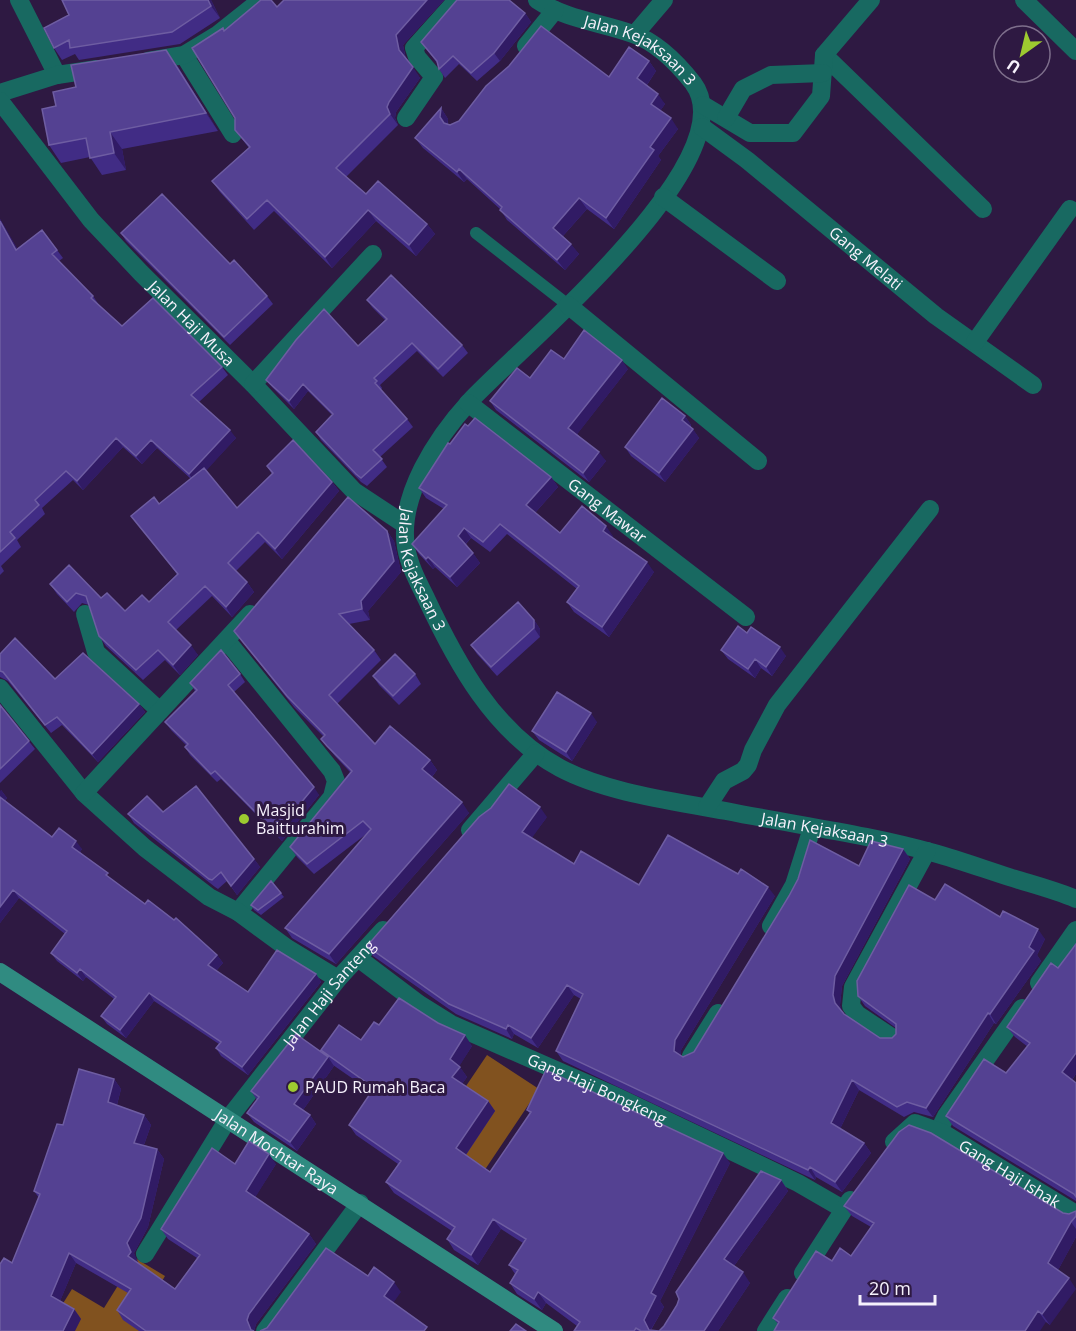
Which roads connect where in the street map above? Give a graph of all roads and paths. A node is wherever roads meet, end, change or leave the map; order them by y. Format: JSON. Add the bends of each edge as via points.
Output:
{"nodes":[{"id":1,"x":20,"y":0,"type":"edge"},
{"id":2,"x":261,"y":0,"type":"edge"},
{"id":3,"x":457,"y":0,"type":"edge"},
{"id":4,"x":537,"y":0,"type":"edge"},
{"id":5,"x":664,"y":0,"type":"edge"},
{"id":6,"x":871,"y":0,"type":"edge"},
{"id":7,"x":1024,"y":0,"type":"edge"},
{"id":8,"x":555,"y":10,"type":"junction"},
{"id":9,"x":635,"y":34,"type":"junction"},
{"id":10,"x":1076,"y":51,"type":"edge"},
{"id":11,"x":184,"y":55,"type":"junction"},
{"id":12,"x":515,"y":60,"type":"edge"},
{"id":13,"x":132,"y":63,"type":"edge"},
{"id":14,"x":824,"y":64,"type":"junction"},
{"id":15,"x":111,"y":67,"type":"edge"},
{"id":16,"x":57,"y":75,"type":"junction"},
{"id":17,"x":0,"y":93,"type":"edge"},
{"id":18,"x":0,"y":101,"type":"edge"},
{"id":19,"x":703,"y":105,"type":"junction"},
{"id":20,"x":406,"y":118,"type":"dead end"},
{"id":21,"x":726,"y":118,"type":"junction"},
{"id":22,"x":702,"y":127,"type":"junction"},
{"id":23,"x":233,"y":134,"type":"edge"},
{"id":24,"x":663,"y":197,"type":"junction"},
{"id":25,"x":983,"y":208,"type":"dead end"},
{"id":26,"x":1070,"y":209,"type":"dead end"},
{"id":27,"x":476,"y":233,"type":"dead end"},
{"id":28,"x":373,"y":254,"type":"dead end"},
{"id":29,"x":777,"y":281,"type":"dead end"},
{"id":30,"x":568,"y":305,"type":"junction"},
{"id":31,"x":975,"y":342,"type":"junction"},
{"id":32,"x":253,"y":384,"type":"junction"},
{"id":33,"x":1034,"y":385,"type":"dead end"},
{"id":34,"x":468,"y":403,"type":"junction"},
{"id":35,"x":758,"y":461,"type":"dead end"},
{"id":36,"x":354,"y":491,"type":"junction"},
{"id":37,"x":339,"y":509,"type":"edge"},
{"id":38,"x":930,"y":509,"type":"dead end"},
{"id":39,"x":404,"y":524,"type":"junction"},
{"id":40,"x":265,"y":597,"type":"edge"},
{"id":41,"x":85,"y":614,"type":"edge"},
{"id":42,"x":746,"y":617,"type":"dead end"},
{"id":43,"x":227,"y":641,"type":"junction"},
{"id":44,"x":0,"y":688,"type":"edge"},
{"id":45,"x":160,"y":711,"type":"junction"},
{"id":46,"x":536,"y":753,"type":"junction"},
{"id":47,"x":84,"y":793,"type":"junction"},
{"id":48,"x":707,"y":807,"type":"junction"},
{"id":49,"x":812,"y":828,"type":"junction"},
{"id":50,"x":458,"y":844,"type":"edge"},
{"id":51,"x":927,"y":851,"type":"junction"},
{"id":52,"x":1075,"y":897,"type":"edge"},
{"id":53,"x":238,"y":912,"type":"junction"},
{"id":54,"x":396,"y":914,"type":"edge"},
{"id":55,"x":1076,"y":930,"type":"edge"},
{"id":56,"x":760,"y":944,"type":"edge"},
{"id":57,"x":358,"y":958,"type":"junction"},
{"id":58,"x":0,"y":972,"type":"edge"},
{"id":59,"x":338,"y":979,"type":"junction"},
{"id":60,"x":728,"y":998,"type":"edge"},
{"id":61,"x":893,"y":1038,"type":"edge"},
{"id":62,"x":691,"y":1056,"type":"edge"},
{"id":63,"x":228,"y":1119,"type":"junction"},
{"id":64,"x":943,"y":1133,"type":"junction"},
{"id":65,"x":885,"y":1153,"type":"edge"},
{"id":66,"x":864,"y":1181,"type":"edge"},
{"id":67,"x":360,"y":1203,"type":"junction"},
{"id":68,"x":843,"y":1209,"type":"junction"},
{"id":69,"x":1076,"y":1214,"type":"edge"},
{"id":70,"x":145,"y":1254,"type":"dead end"},
{"id":71,"x":265,"y":1331,"type":"edge"},
{"id":72,"x":554,"y":1331,"type":"edge"},
{"id":73,"x":766,"y":1331,"type":"edge"}],
"edges":[{"from":1,"to":16,"type":"street"},
{"from":2,"to":11,"type":"street","via":[[218,35]]},
{"from":3,"to":20,"type":"street","via":[[414,48],[434,77]]},
{"from":4,"to":8,"type":"street","name":"Jalan Kejaksaan 3"},
{"from":5,"to":9,"type":"street"},
{"from":6,"to":14,"type":"street"},
{"from":7,"to":10,"type":"street"},
{"from":8,"to":9,"type":"street","name":"Jalan Kejaksaan 3","via":[[591,24]]},
{"from":8,"to":12,"type":"street"},
{"from":9,"to":19,"type":"street","name":"Jalan Kejaksaan 3","via":[[675,63],[696,87]]},
{"from":11,"to":13,"type":"street"},
{"from":11,"to":23,"type":"street"},
{"from":14,"to":21,"type":"street","via":[[771,75],[743,89]]},
{"from":14,"to":21,"type":"street","via":[[821,96],[793,133],[750,133]]},
{"from":14,"to":25,"type":"street"},
{"from":15,"to":16,"type":"street"},
{"from":16,"to":17,"type":"street"},
{"from":18,"to":32,"type":"street","name":"Jalan Haji Musa","via":[[91,220]]},
{"from":19,"to":21,"type":"street"},
{"from":19,"to":22,"type":"street","name":"Jalan Kejaksaan 3"},
{"from":22,"to":24,"type":"street","name":"Jalan Kejaksaan 3","via":[[680,177]]},
{"from":22,"to":31,"type":"street","name":"Gang Melati","via":[[936,316]]},
{"from":24,"to":29,"type":"street"},
{"from":24,"to":30,"type":"street","name":"Jalan Kejaksaan 3","via":[[645,226]]},
{"from":26,"to":31,"type":"street"},
{"from":27,"to":30,"type":"lane"},
{"from":28,"to":32,"type":"street"},
{"from":30,"to":34,"type":"street","name":"Jalan Kejaksaan 3"},
{"from":30,"to":35,"type":"street"},
{"from":31,"to":33,"type":"street","name":"Gang Melati"},
{"from":32,"to":36,"type":"street","name":"Jalan Haji Musa"},
{"from":34,"to":39,"type":"street","name":"Jalan Kejaksaan 3","via":[[435,448],[408,506]]},
{"from":34,"to":42,"type":"street","name":"Gang Mawar"},
{"from":36,"to":37,"type":"street"},
{"from":36,"to":39,"type":"street","name":"Jalan Haji Musa"},
{"from":38,"to":48,"type":"street","via":[[777,705],[748,765],[724,781]]},
{"from":39,"to":46,"type":"street","name":"Jalan Kejaksaan 3","via":[[406,552],[458,663],[499,717]]},
{"from":40,"to":43,"type":"street"},
{"from":41,"to":45,"type":"street","via":[[96,652]]},
{"from":43,"to":45,"type":"street"},
{"from":43,"to":53,"type":"street","via":[[336,781],[332,797]]},
{"from":44,"to":47,"type":"street"},
{"from":45,"to":47,"type":"street"},
{"from":46,"to":48,"type":"street","name":"Jalan Kejaksaan 3","via":[[583,778]]},
{"from":46,"to":50,"type":"street"},
{"from":47,"to":53,"type":"street","via":[[145,848],[209,897]]},
{"from":48,"to":49,"type":"street","name":"Jalan Kejaksaan 3"},
{"from":49,"to":51,"type":"street","name":"Jalan Kejaksaan 3"},
{"from":49,"to":56,"type":"street","via":[[794,885]]},
{"from":51,"to":52,"type":"street","name":"Jalan Kejaksaan 3"},
{"from":51,"to":61,"type":"street","via":[[851,997],[857,1014]]},
{"from":53,"to":59,"type":"street"},
{"from":54,"to":57,"type":"street","name":"Jalan Haji Santeng"},
{"from":55,"to":64,"type":"street","via":[[946,1116],[941,1126]]},
{"from":57,"to":59,"type":"street","name":"Jalan Haji Santeng"},
{"from":57,"to":68,"type":"street","name":"Gang Haji Bongkeng","via":[[451,1024],[630,1103],[798,1183]]},
{"from":58,"to":63,"type":"street","name":"Jalan Mochtar Raya"},
{"from":59,"to":63,"type":"street","name":"Jalan Haji Santeng"},
{"from":60,"to":62,"type":"street"},
{"from":63,"to":67,"type":"street","name":"Jalan Mochtar Raya"},
{"from":63,"to":70,"type":"street","name":"Jalan Haji Santeng"},
{"from":64,"to":65,"type":"street","name":"Gang Haji Ishak","via":[[915,1124],[899,1134]]},
{"from":64,"to":69,"type":"street","name":"Gang Haji Ishak"},
{"from":66,"to":68,"type":"street"},
{"from":67,"to":71,"type":"street"},
{"from":67,"to":72,"type":"street","name":"Jalan Mochtar Raya"},
{"from":68,"to":73,"type":"street"}]}
